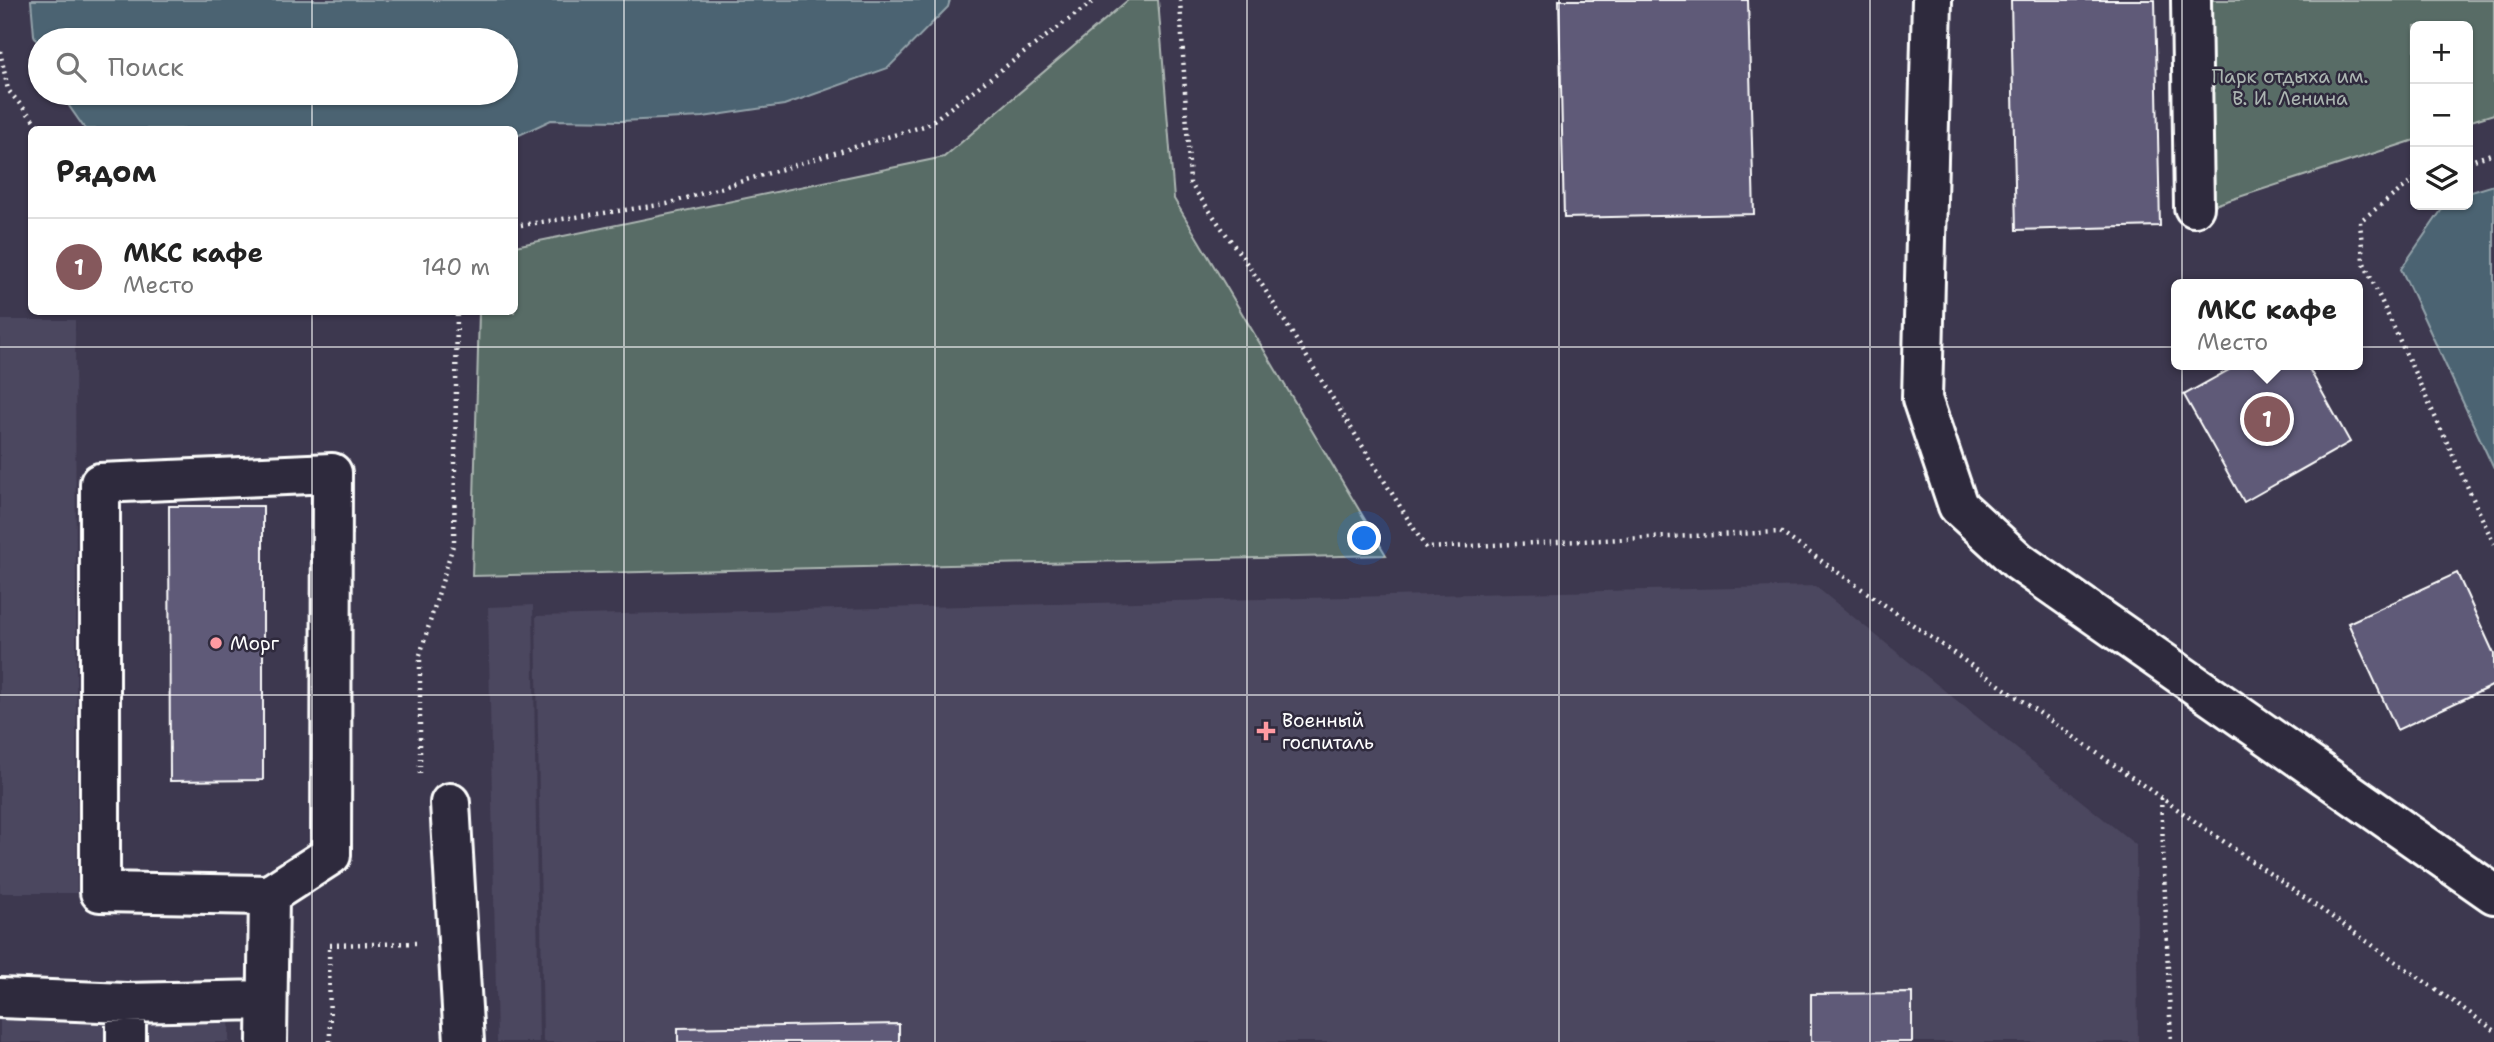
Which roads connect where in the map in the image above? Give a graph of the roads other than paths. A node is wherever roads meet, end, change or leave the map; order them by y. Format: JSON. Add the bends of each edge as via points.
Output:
{"nodes":[{"id":1,"x":1932,"y":0,"type":"edge"},
{"id":2,"x":2191,"y":0,"type":"edge"},
{"id":3,"x":2193,"y":207,"type":"dead end"},
{"id":4,"x":450,"y":803,"type":"dead end"},
{"id":5,"x":2494,"y":894,"type":"edge"},
{"id":6,"x":269,"y":895,"type":"junction"},
{"id":7,"x":0,"y":998,"type":"edge"},
{"id":8,"x":267,"y":1000,"type":"junction"},
{"id":9,"x":126,"y":1003,"type":"junction"},
{"id":10,"x":126,"y":1042,"type":"edge"},
{"id":11,"x":267,"y":1042,"type":"edge"},
{"id":12,"x":464,"y":1042,"type":"edge"}],
"edges":[{"from":1,"to":5,"type":"street","via":[[1922,399],[1958,506],[2018,561]]},
{"from":2,"to":3,"type":"street"},
{"from":4,"to":12,"type":"street"},
{"from":6,"to":6,"type":"street","via":[[331,855],[332,473],[100,483],[100,892]]},
{"from":6,"to":8,"type":"street"},
{"from":7,"to":9,"type":"street"},
{"from":8,"to":9,"type":"street"},
{"from":8,"to":11,"type":"street"},
{"from":9,"to":10,"type":"street"}]}
